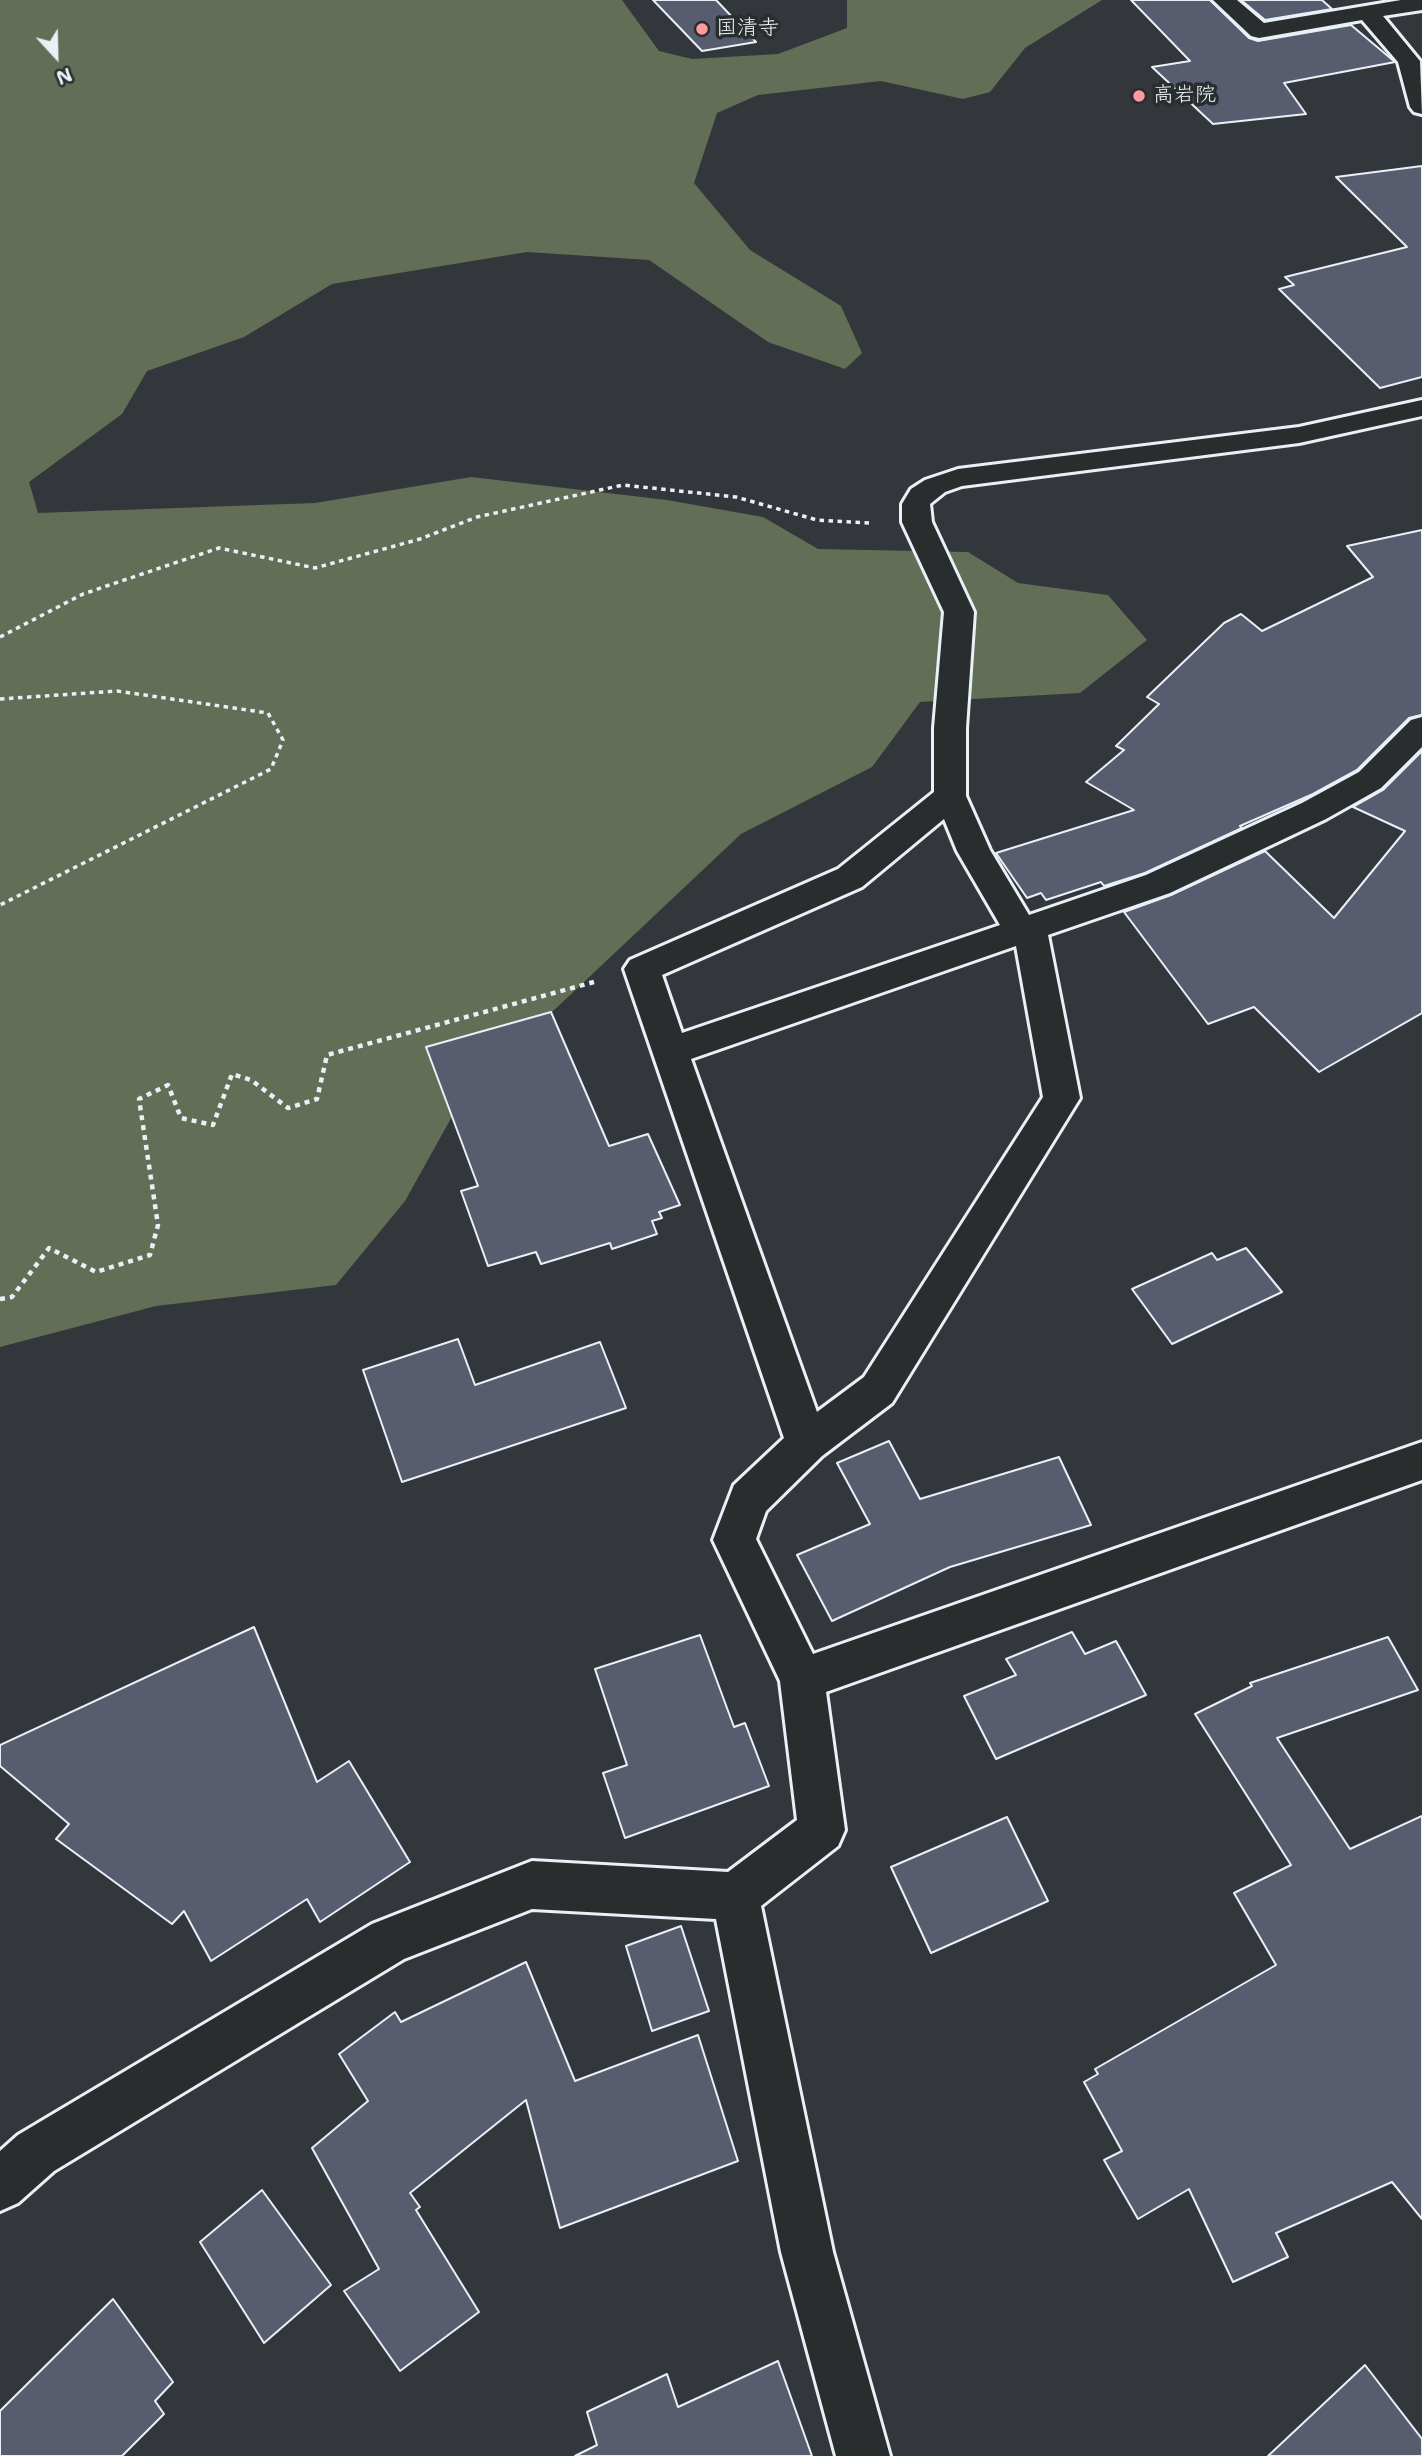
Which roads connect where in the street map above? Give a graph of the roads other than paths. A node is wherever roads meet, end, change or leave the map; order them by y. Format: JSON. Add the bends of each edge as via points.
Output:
{"nodes":[{"id":1,"x":1224,"y":0,"type":"edge"},
{"id":2,"x":1422,"y":4,"type":"edge"},
{"id":3,"x":1367,"y":12,"type":"junction"},
{"id":4,"x":1422,"y":107,"type":"edge"},
{"id":5,"x":1422,"y":408,"type":"edge"},
{"id":6,"x":1422,"y":728,"type":"edge"},
{"id":7,"x":950,"y":796,"type":"junction"},
{"id":8,"x":1026,"y":932,"type":"junction"},
{"id":9,"x":670,"y":1052,"type":"junction"},
{"id":10,"x":807,"y":1443,"type":"junction"},
{"id":11,"x":1422,"y":1461,"type":"edge"},
{"id":12,"x":802,"y":1679,"type":"junction"},
{"id":13,"x":735,"y":1896,"type":"junction"},
{"id":14,"x":0,"y":2185,"type":"edge"},
{"id":15,"x":863,"y":2456,"type":"edge"}],
"edges":[{"from":1,"to":3,"type":"street","via":[[1259,31]]},
{"from":2,"to":3,"type":"street"},
{"from":3,"to":4,"type":"street","via":[[1409,61]]},
{"from":5,"to":7,"type":"street","via":[[1298,435],[958,478],[920,495],[917,522],[959,612]]},
{"from":6,"to":8,"type":"street","via":[[1370,780],[1314,811],[1158,884]]},
{"from":7,"to":8,"type":"street","via":[[974,851]]},
{"from":7,"to":9,"type":"street","via":[[850,878],[642,969]]},
{"from":8,"to":9,"type":"street"},
{"from":8,"to":10,"type":"street","via":[[1062,1098],[878,1390]]},
{"from":9,"to":10,"type":"street"},
{"from":10,"to":12,"type":"street","via":[[749,1499],[734,1540]]},
{"from":11,"to":12,"type":"street"},
{"from":12,"to":13,"type":"street","via":[[822,1830]]},
{"from":13,"to":14,"type":"street","via":[[532,1885],[389,1941],[36,2153]]},
{"from":13,"to":15,"type":"street","via":[[807,2252]]}]}
